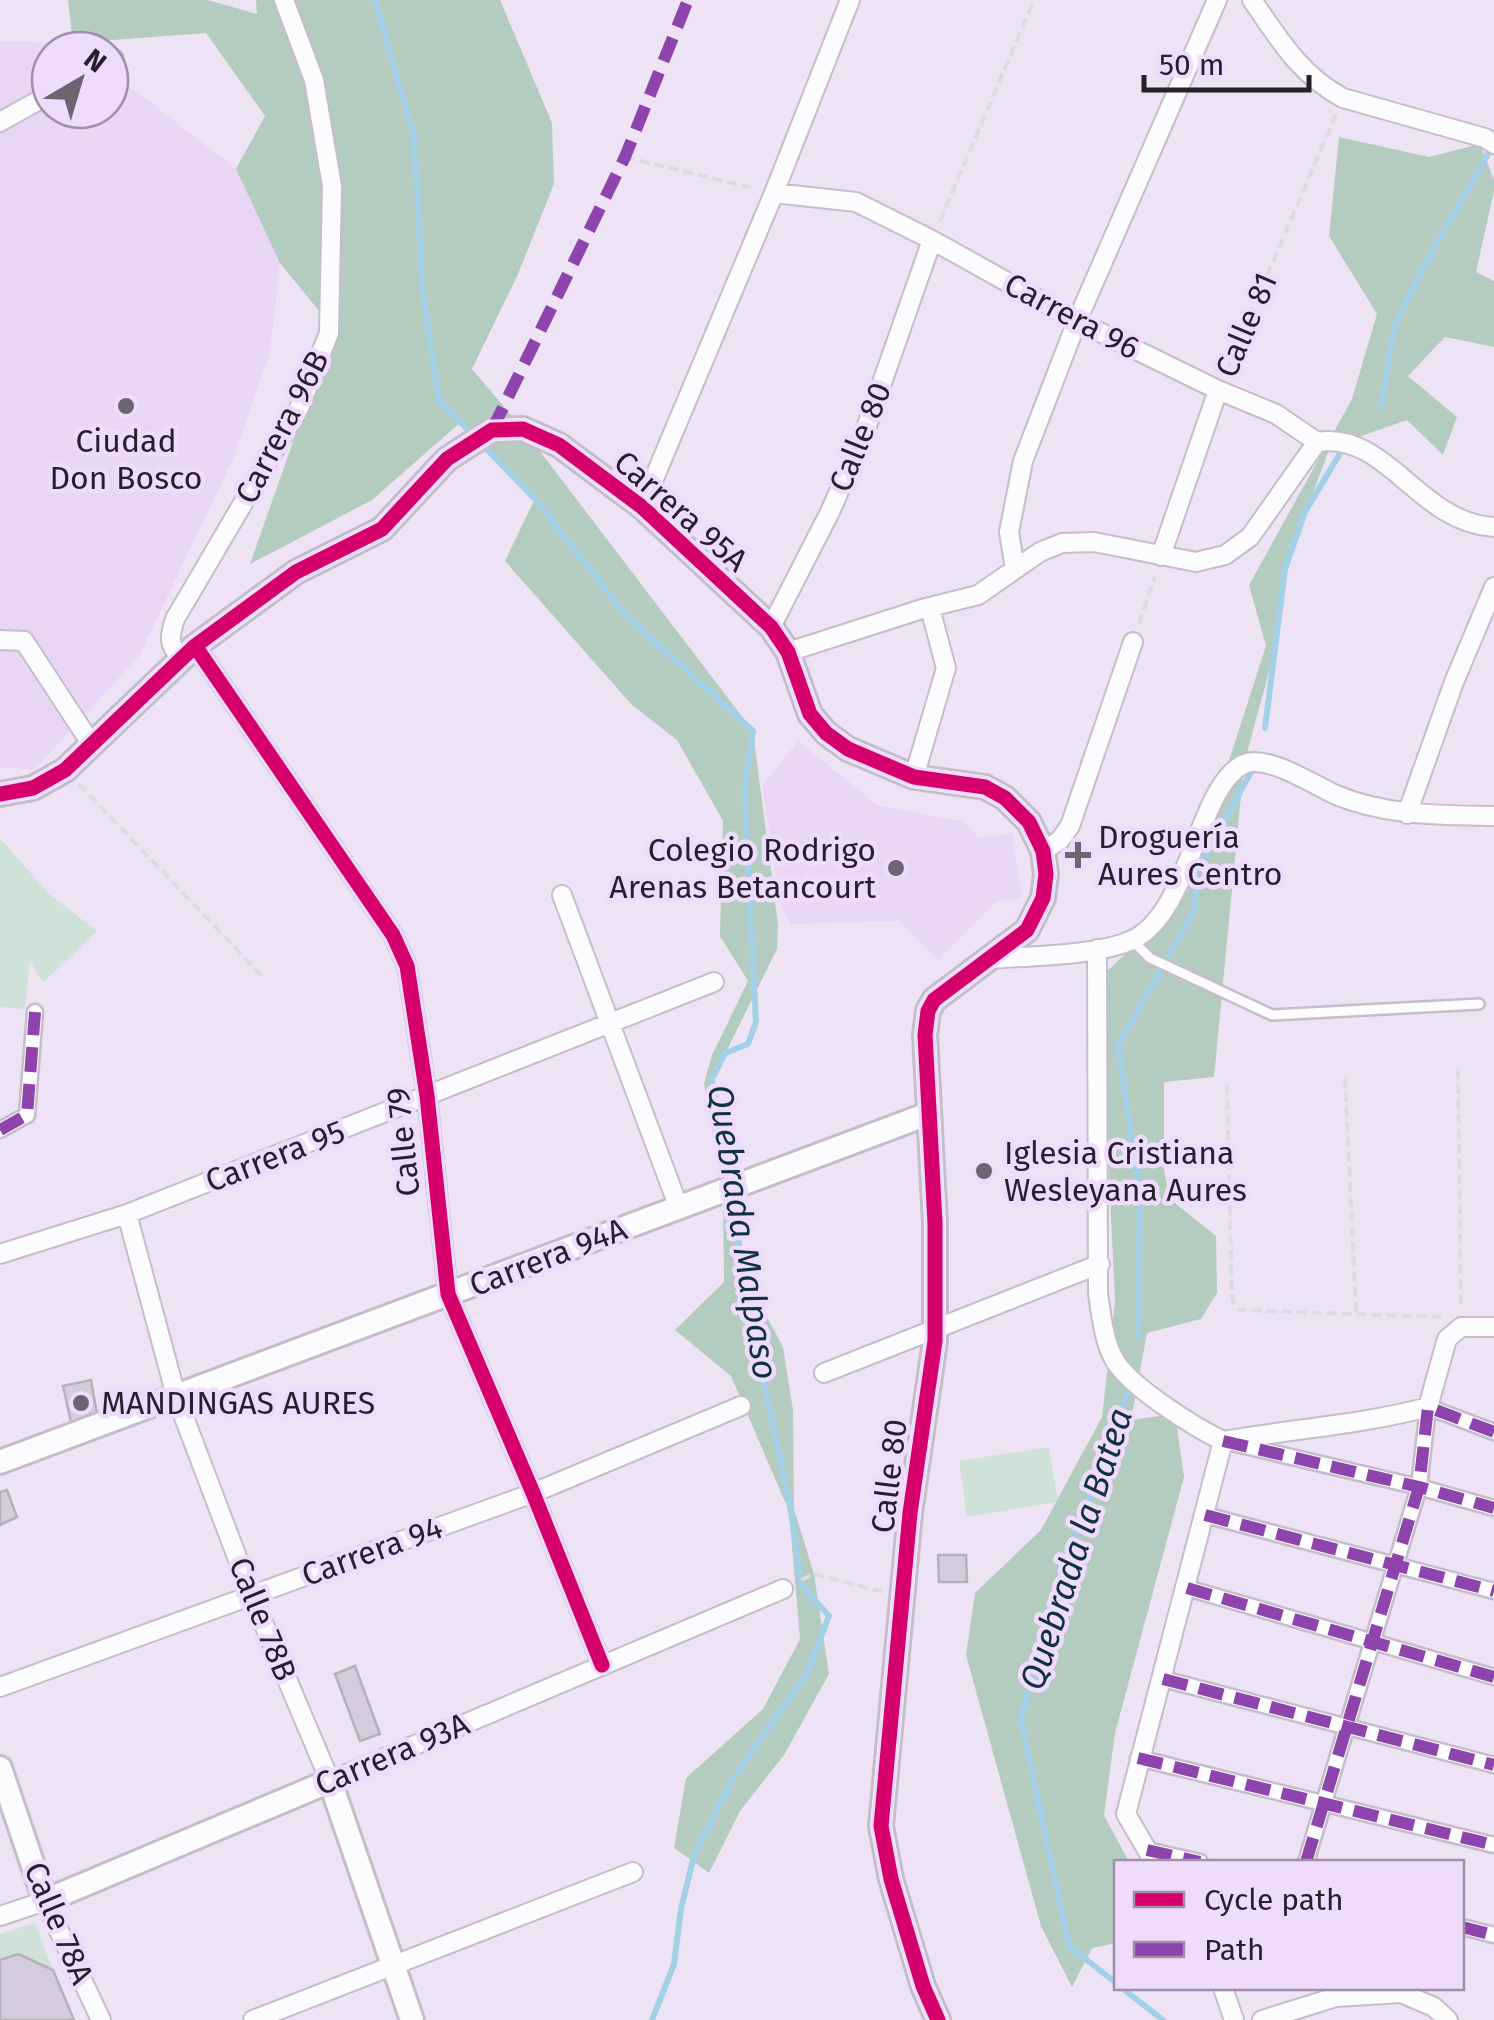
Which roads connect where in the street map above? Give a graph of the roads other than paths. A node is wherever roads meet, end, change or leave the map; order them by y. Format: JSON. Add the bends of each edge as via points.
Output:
{"nodes":[{"id":1,"x":284,"y":0,"type":"edge"},
{"id":2,"x":850,"y":0,"type":"edge"},
{"id":3,"x":1217,"y":0,"type":"edge"},
{"id":4,"x":1252,"y":0,"type":"edge"},
{"id":5,"x":30,"y":105,"type":"edge"},
{"id":6,"x":0,"y":122,"type":"edge"},
{"id":7,"x":1494,"y":144,"type":"edge"},
{"id":8,"x":774,"y":194,"type":"junction"},
{"id":9,"x":932,"y":240,"type":"junction"},
{"id":10,"x":1077,"y":321,"type":"junction"},
{"id":11,"x":1218,"y":390,"type":"junction"},
{"id":12,"x":1316,"y":442,"type":"junction"},
{"id":13,"x":642,"y":507,"type":"junction"},
{"id":14,"x":1494,"y":526,"type":"edge"},
{"id":15,"x":1161,"y":556,"type":"junction"},
{"id":16,"x":1015,"y":570,"type":"junction"},
{"id":17,"x":1494,"y":587,"type":"edge"},
{"id":18,"x":930,"y":608,"type":"junction"},
{"id":19,"x":771,"y":627,"type":"junction"},
{"id":20,"x":0,"y":640,"type":"edge"},
{"id":21,"x":1133,"y":642,"type":"road end"},
{"id":22,"x":788,"y":652,"type":"junction"},
{"id":23,"x":189,"y":653,"type":"junction"},
{"id":24,"x":92,"y":745,"type":"junction"},
{"id":25,"x":914,"y":777,"type":"junction"},
{"id":26,"x":0,"y":794,"type":"edge"},
{"id":27,"x":1408,"y":814,"type":"junction"},
{"id":28,"x":1494,"y":816,"type":"edge"},
{"id":29,"x":1043,"y":852,"type":"junction"},
{"id":30,"x":562,"y":895,"type":"dead end"},
{"id":31,"x":1132,"y":940,"type":"junction"},
{"id":32,"x":1097,"y":949,"type":"junction"},
{"id":33,"x":988,"y":960,"type":"junction"},
{"id":34,"x":714,"y":982,"type":"dead end"},
{"id":35,"x":1479,"y":1004,"type":"dead end"},
{"id":36,"x":36,"y":1012,"type":"dead end"},
{"id":37,"x":612,"y":1023,"type":"junction"},
{"id":38,"x":427,"y":1096,"type":"junction"},
{"id":39,"x":928,"y":1114,"type":"junction"},
{"id":40,"x":0,"y":1130,"type":"edge"},
{"id":41,"x":678,"y":1208,"type":"junction"},
{"id":42,"x":127,"y":1214,"type":"junction"},
{"id":43,"x":0,"y":1254,"type":"edge"},
{"id":44,"x":1100,"y":1264,"type":"junction"},
{"id":45,"x":448,"y":1294,"type":"junction"},
{"id":46,"x":936,"y":1327,"type":"junction"},
{"id":47,"x":1494,"y":1327,"type":"edge"},
{"id":48,"x":824,"y":1373,"type":"dead end"},
{"id":49,"x":176,"y":1396,"type":"junction"},
{"id":50,"x":741,"y":1406,"type":"dead end"},
{"id":51,"x":1428,"y":1407,"type":"junction"},
{"id":52,"x":1494,"y":1432,"type":"edge"},
{"id":53,"x":1223,"y":1441,"type":"junction"},
{"id":54,"x":0,"y":1462,"type":"edge"},
{"id":55,"x":1419,"y":1487,"type":"junction"},
{"id":56,"x":534,"y":1493,"type":"junction"},
{"id":57,"x":1494,"y":1508,"type":"edge"},
{"id":58,"x":1205,"y":1514,"type":"junction"},
{"id":59,"x":1396,"y":1563,"type":"junction"},
{"id":60,"x":1187,"y":1588,"type":"junction"},
{"id":61,"x":783,"y":1589,"type":"dead end"},
{"id":62,"x":1494,"y":1591,"type":"edge"},
{"id":63,"x":251,"y":1594,"type":"junction"},
{"id":64,"x":1372,"y":1642,"type":"junction"},
{"id":65,"x":602,"y":1666,"type":"junction"},
{"id":66,"x":1494,"y":1677,"type":"edge"},
{"id":67,"x":1163,"y":1679,"type":"junction"},
{"id":68,"x":0,"y":1687,"type":"edge"},
{"id":69,"x":1349,"y":1728,"type":"junction"},
{"id":70,"x":1138,"y":1758,"type":"junction"},
{"id":71,"x":1494,"y":1765,"type":"edge"},
{"id":72,"x":0,"y":1768,"type":"edge"},
{"id":73,"x":330,"y":1781,"type":"junction"},
{"id":74,"x":1325,"y":1804,"type":"junction"},
{"id":75,"x":1494,"y":1845,"type":"edge"},
{"id":76,"x":1150,"y":1856,"type":"edge"},
{"id":77,"x":1183,"y":1860,"type":"edge"},
{"id":78,"x":1307,"y":1860,"type":"edge"},
{"id":79,"x":633,"y":1872,"type":"dead end"},
{"id":80,"x":45,"y":1901,"type":"junction"},
{"id":81,"x":0,"y":1916,"type":"edge"},
{"id":82,"x":1464,"y":1928,"type":"edge"},
{"id":83,"x":1494,"y":1935,"type":"edge"},
{"id":84,"x":393,"y":1965,"type":"junction"},
{"id":85,"x":1224,"y":1990,"type":"edge"},
{"id":86,"x":101,"y":2020,"type":"edge"},
{"id":87,"x":253,"y":2020,"type":"edge"},
{"id":88,"x":412,"y":2020,"type":"edge"},
{"id":89,"x":938,"y":2020,"type":"edge"},
{"id":90,"x":1234,"y":2020,"type":"edge"},
{"id":91,"x":1262,"y":2020,"type":"edge"},
{"id":92,"x":1448,"y":2020,"type":"edge"}],
"edges":[{"from":1,"to":23,"type":"street","name":"Carrera 96B","via":[[314,80],[332,186],[329,333],[299,408],[175,619],[172,649]]},
{"from":2,"to":8,"type":"street"},
{"from":3,"to":10,"type":"street"},
{"from":4,"to":7,"type":"street","via":[[1295,64],[1322,87]]},
{"from":5,"to":6,"type":"street"},
{"from":8,"to":9,"type":"street","name":"Carrera 96","via":[[856,202]]},
{"from":8,"to":13,"type":"street"},
{"from":9,"to":10,"type":"street","name":"Carrera 96"},
{"from":9,"to":19,"type":"street","name":"Calle 80","via":[[864,434]]},
{"from":10,"to":11,"type":"street","name":"Carrera 96"},
{"from":10,"to":16,"type":"street","via":[[1023,461],[1009,532]]},
{"from":11,"to":12,"type":"street","name":"Carrera 96","via":[[1276,414]]},
{"from":11,"to":15,"type":"street","name":"Calle 81"},
{"from":12,"to":14,"type":"street","name":"Carrera 96","via":[[1359,444],[1440,510],[1474,526]]},
{"from":12,"to":15,"type":"street","via":[[1250,537],[1225,556],[1196,562]]},
{"from":13,"to":19,"type":"street","name":"Carrera 95A"},
{"from":13,"to":23,"type":"street","name":"Carrera 95A","via":[[560,445],[522,429],[492,430],[448,459],[382,529],[296,572]]},
{"from":15,"to":16,"type":"street","via":[[1079,541],[1040,552]]},
{"from":16,"to":18,"type":"street","via":[[978,596]]},
{"from":17,"to":27,"type":"street"},
{"from":18,"to":22,"type":"street"},
{"from":18,"to":25,"type":"street","via":[[946,668]]},
{"from":19,"to":22,"type":"street","name":"Carrera 95A"},
{"from":20,"to":24,"type":"street","via":[[24,641]]},
{"from":21,"to":29,"type":"street","via":[[1070,826]]},
{"from":22,"to":25,"type":"street","name":"Carrera 95A","via":[[810,714],[826,733]]},
{"from":23,"to":24,"type":"street","name":"Carrera 95A"},
{"from":23,"to":38,"type":"street","name":"Calle 79","via":[[393,935],[407,966]]},
{"from":24,"to":26,"type":"street","name":"Carrera 95A","via":[[33,788]]},
{"from":25,"to":29,"type":"street","name":"Carrera 95A","via":[[974,785],[1005,798],[1030,822]]},
{"from":27,"to":28,"type":"street"},
{"from":27,"to":31,"type":"street","via":[[1340,797],[1266,762],[1246,763],[1225,780],[1160,920]]},
{"from":29,"to":33,"type":"street","via":[[1043,898],[1028,930]]},
{"from":30,"to":37,"type":"street"},
{"from":31,"to":32,"type":"street"},
{"from":31,"to":35,"type":"lane","via":[[1150,958],[1272,1016]]},
{"from":32,"to":33,"type":"street"},
{"from":32,"to":44,"type":"street"},
{"from":33,"to":39,"type":"street","name":"Calle 80","via":[[928,1011]]},
{"from":34,"to":37,"type":"street","name":"Carrera 95"},
{"from":36,"to":40,"type":"street","via":[[27,1115]]},
{"from":37,"to":38,"type":"street","name":"Carrera 95"},
{"from":37,"to":41,"type":"street"},
{"from":38,"to":42,"type":"street","name":"Carrera 95"},
{"from":38,"to":45,"type":"street","name":"Calle 79"},
{"from":39,"to":41,"type":"street","name":"Carrera 94A"},
{"from":39,"to":46,"type":"street","name":"Calle 80"},
{"from":41,"to":45,"type":"street","name":"Carrera 94A"},
{"from":42,"to":43,"type":"street","name":"Carrera 95"},
{"from":42,"to":49,"type":"street","name":"Calle 78B"},
{"from":44,"to":46,"type":"street"},
{"from":44,"to":53,"type":"street","via":[[1098,1292],[1114,1360],[1187,1422]]},
{"from":45,"to":49,"type":"street","name":"Carrera 94A"},
{"from":45,"to":56,"type":"street","name":"Calle 79"},
{"from":46,"to":48,"type":"street"},
{"from":46,"to":89,"type":"street","name":"Calle 80","via":[[880,1826],[922,1986]]},
{"from":47,"to":51,"type":"street","via":[[1461,1323],[1448,1339]]},
{"from":49,"to":54,"type":"street","name":"Carrera 94A"},
{"from":49,"to":63,"type":"street","name":"Calle 78B"},
{"from":50,"to":56,"type":"street","name":"Carrera 94"},
{"from":51,"to":52,"type":"street"},
{"from":51,"to":53,"type":"street"},
{"from":51,"to":55,"type":"street"},
{"from":53,"to":55,"type":"street"},
{"from":53,"to":58,"type":"street"},
{"from":55,"to":57,"type":"street"},
{"from":55,"to":59,"type":"street"},
{"from":56,"to":63,"type":"street","name":"Carrera 94"},
{"from":56,"to":65,"type":"street","name":"Calle 79"},
{"from":58,"to":59,"type":"street"},
{"from":58,"to":60,"type":"street"},
{"from":59,"to":62,"type":"street"},
{"from":59,"to":64,"type":"street"},
{"from":60,"to":64,"type":"street"},
{"from":60,"to":67,"type":"street"},
{"from":61,"to":65,"type":"street","name":"Carrera 93A"},
{"from":63,"to":68,"type":"street","name":"Carrera 94"},
{"from":63,"to":73,"type":"street","name":"Calle 78B"},
{"from":64,"to":66,"type":"street"},
{"from":64,"to":69,"type":"street"},
{"from":65,"to":73,"type":"street","name":"Carrera 93A"},
{"from":67,"to":69,"type":"street"},
{"from":67,"to":70,"type":"street"},
{"from":69,"to":71,"type":"street"},
{"from":69,"to":74,"type":"street"},
{"from":70,"to":74,"type":"street"},
{"from":70,"to":76,"type":"street","via":[[1126,1814]]},
{"from":72,"to":80,"type":"street","name":"Calle 78A"},
{"from":73,"to":80,"type":"street","name":"Carrera 93A"},
{"from":73,"to":84,"type":"street","name":"Calle 78B"},
{"from":74,"to":75,"type":"street"},
{"from":74,"to":78,"type":"street"},
{"from":76,"to":77,"type":"street"},
{"from":79,"to":84,"type":"street"},
{"from":80,"to":81,"type":"street","name":"Carrera 93A"},
{"from":80,"to":86,"type":"street","name":"Calle 78A"},
{"from":82,"to":83,"type":"street"},
{"from":84,"to":87,"type":"street"},
{"from":84,"to":88,"type":"street","name":"Calle 78B"},
{"from":85,"to":90,"type":"street"},
{"from":91,"to":92,"type":"street","via":[[1336,1997],[1401,1993]]}]}
